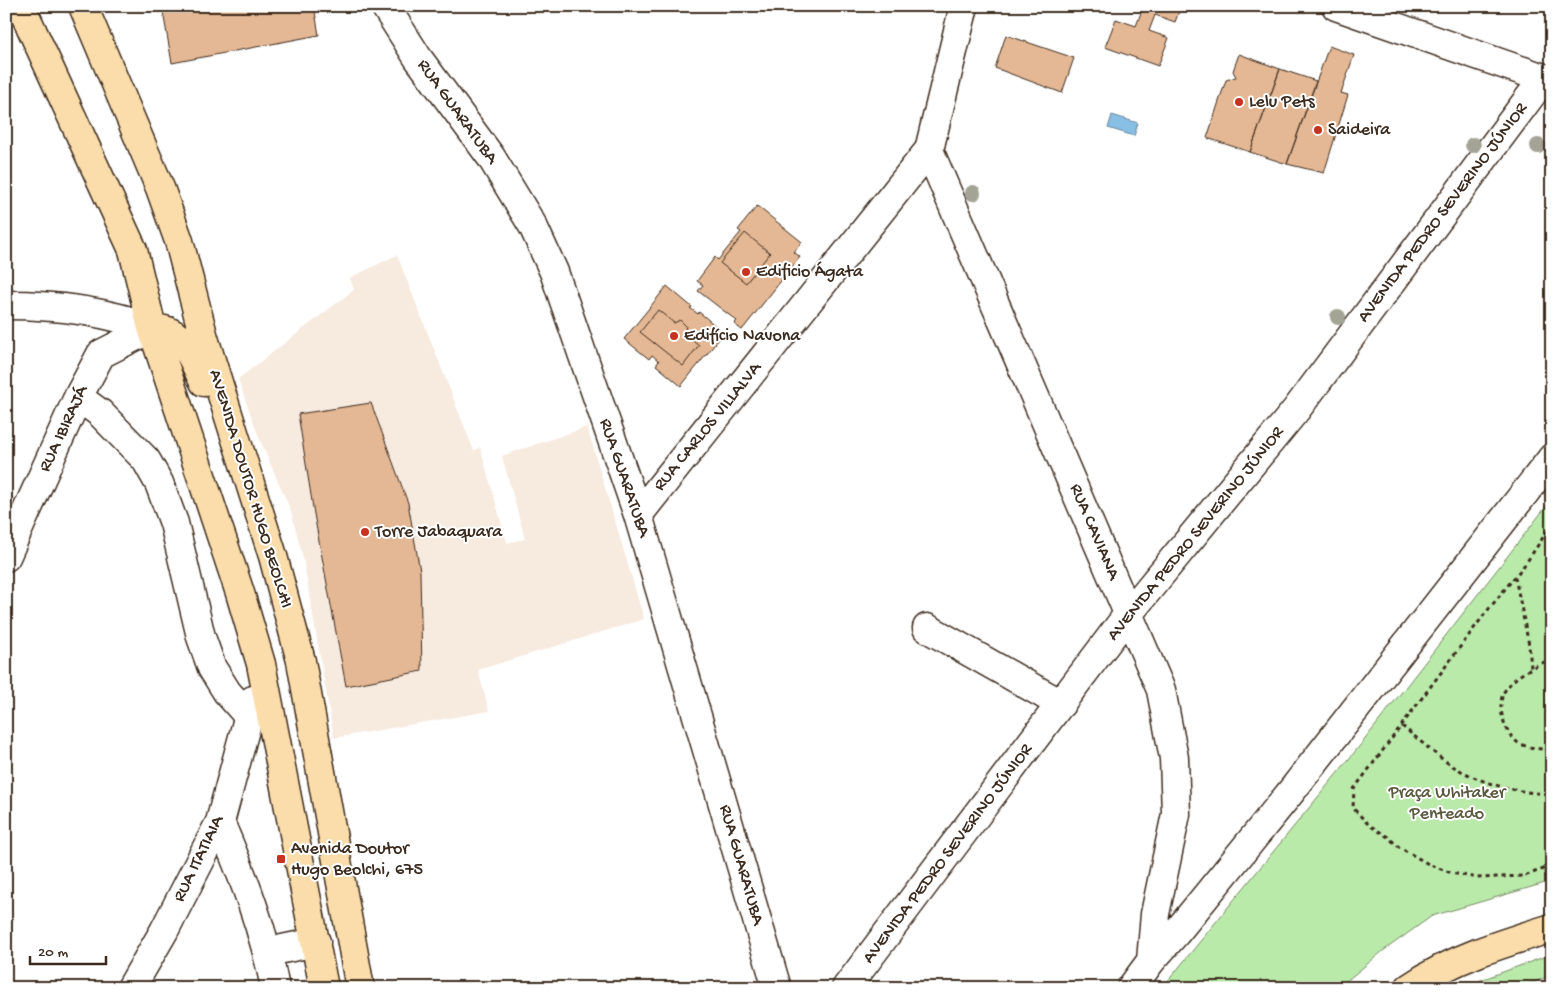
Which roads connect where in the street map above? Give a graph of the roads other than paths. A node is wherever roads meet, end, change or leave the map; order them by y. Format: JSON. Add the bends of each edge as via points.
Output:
{"nodes":[{"id":1,"x":21,"y":6,"type":"edge"},
{"id":2,"x":83,"y":6,"type":"edge"},
{"id":3,"x":385,"y":6,"type":"edge"},
{"id":4,"x":964,"y":6,"type":"edge"},
{"id":5,"x":1336,"y":6,"type":"edge"},
{"id":6,"x":1385,"y":14,"type":"edge"},
{"id":7,"x":1548,"y":80,"type":"edge"},
{"id":8,"x":929,"y":150,"type":"junction"},
{"id":9,"x":6,"y":305,"type":"edge"},
{"id":10,"x":152,"y":328,"type":"junction"},
{"id":11,"x":78,"y":397,"type":"junction"},
{"id":12,"x":1552,"y":458,"type":"edge"},
{"id":13,"x":246,"y":469,"type":"junction"},
{"id":14,"x":638,"y":515,"type":"junction"},
{"id":15,"x":6,"y":556,"type":"edge"},
{"id":16,"x":1128,"y":614,"type":"junction"},
{"id":17,"x":927,"y":628,"type":"dead end"},
{"id":18,"x":261,"y":664,"type":"junction"},
{"id":19,"x":1061,"y":704,"type":"junction"},
{"id":20,"x":248,"y":717,"type":"junction"},
{"id":21,"x":220,"y":822,"type":"junction"},
{"id":22,"x":1552,"y":928,"type":"edge"},
{"id":23,"x":316,"y":942,"type":"junction"},
{"id":24,"x":268,"y":952,"type":"junction"},
{"id":25,"x":1151,"y":961,"type":"junction"},
{"id":26,"x":131,"y":988,"type":"edge"},
{"id":27,"x":275,"y":988,"type":"edge"},
{"id":28,"x":324,"y":988,"type":"edge"},
{"id":29,"x":360,"y":988,"type":"edge"},
{"id":30,"x":777,"y":988,"type":"edge"},
{"id":31,"x":846,"y":988,"type":"edge"},
{"id":32,"x":1131,"y":988,"type":"edge"},
{"id":33,"x":1408,"y":988,"type":"edge"}],
"edges":[{"from":1,"to":10,"type":"main road","via":[[133,250]]},
{"from":2,"to":13,"type":"main road","name":"AVENIDA DOUTOR HUGO BEOLCHI","via":[[170,215],[204,338]]},
{"from":3,"to":14,"type":"street","name":"RUA GUARATUBA","via":[[534,226],[554,272]]},
{"from":4,"to":8,"type":"street","name":"RUA CARLOS VILLALVA"},
{"from":5,"to":6,"type":"street"},
{"from":6,"to":7,"type":"street"},
{"from":7,"to":16,"type":"street","name":"AVENIDA PEDRO SEVERINO JÚNIOR","via":[[1296,410]]},
{"from":8,"to":14,"type":"street","name":"RUA CARLOS VILLALVA"},
{"from":8,"to":16,"type":"street","name":"RUA CAVIANA"},
{"from":9,"to":10,"type":"street","via":[[94,312]]},
{"from":10,"to":11,"type":"street","name":"RUA IBIRAJÁ","via":[[101,354]]},
{"from":10,"to":13,"type":"main road","via":[[167,331],[185,345]]},
{"from":10,"to":18,"type":"main road"},
{"from":11,"to":15,"type":"street","name":"RUA IBIRAJÁ"},
{"from":11,"to":20,"type":"street","via":[[146,460],[159,484],[174,523],[200,637],[212,668]]},
{"from":12,"to":25,"type":"street","via":[[1290,793]]},
{"from":13,"to":29,"type":"main road","name":"AVENIDA DOUTOR HUGO BEOLCHI","via":[[301,661]]},
{"from":14,"to":30,"type":"street","name":"RUA GUARATUBA"},
{"from":16,"to":19,"type":"street","name":"AVENIDA PEDRO SEVERINO JÚNIOR"},
{"from":16,"to":25,"type":"street","name":"RUA CAVIANA","via":[[1161,690],[1174,758],[1176,814],[1155,914]]},
{"from":17,"to":19,"type":"street"},
{"from":18,"to":20,"type":"street","name":"RUA ITATIAIA"},
{"from":18,"to":23,"type":"main road"},
{"from":19,"to":31,"type":"street","name":"AVENIDA PEDRO SEVERINO JÚNIOR"},
{"from":20,"to":21,"type":"street","name":"RUA ITATIAIA"},
{"from":21,"to":24,"type":"street","via":[[246,884]]},
{"from":21,"to":26,"type":"street","name":"RUA ITATIAIA"},
{"from":22,"to":33,"type":"main road","via":[[1456,962]]},
{"from":23,"to":24,"type":"street"},
{"from":23,"to":28,"type":"main road"},
{"from":24,"to":27,"type":"street"},
{"from":25,"to":32,"type":"street"}]}
